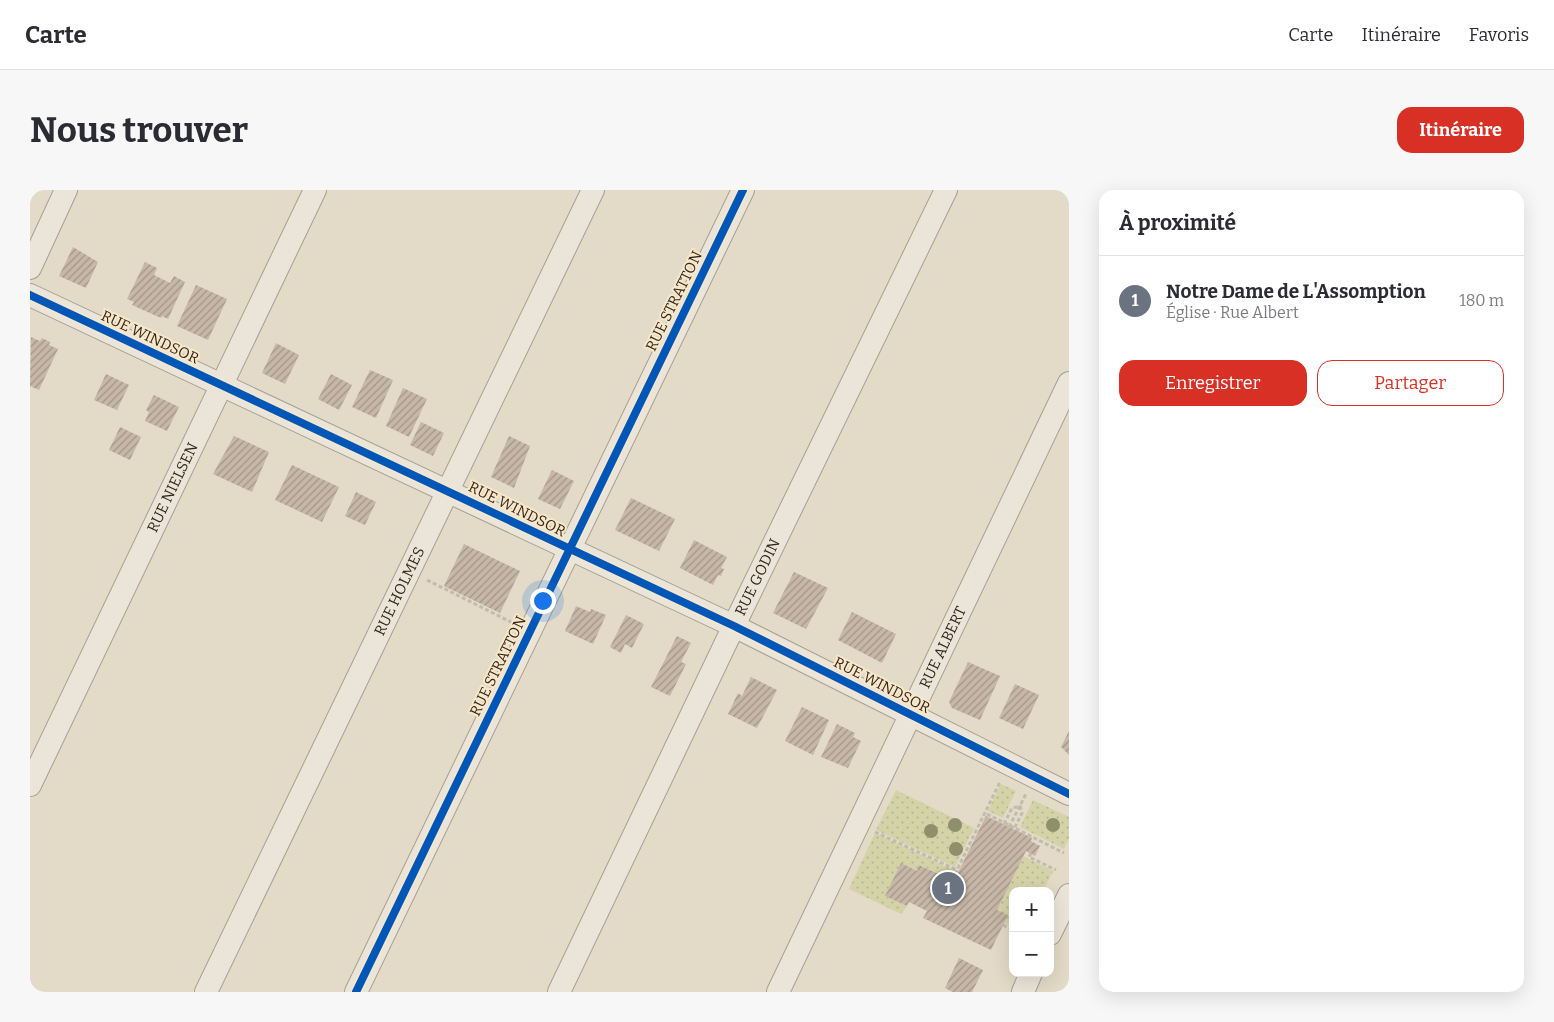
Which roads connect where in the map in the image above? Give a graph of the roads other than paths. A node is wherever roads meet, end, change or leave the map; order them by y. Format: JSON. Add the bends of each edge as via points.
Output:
{"nodes":[{"id":1,"x":66,"y":190,"type":"edge"},
{"id":2,"x":315,"y":190,"type":"edge"},
{"id":3,"x":593,"y":190,"type":"edge"},
{"id":4,"x":743,"y":190,"type":"edge"},
{"id":5,"x":946,"y":190,"type":"edge"},
{"id":6,"x":30,"y":268,"type":"edge"},
{"id":7,"x":30,"y":295,"type":"edge"},
{"id":8,"x":1069,"y":383,"type":"edge"},
{"id":9,"x":222,"y":386,"type":"junction"},
{"id":10,"x":449,"y":490,"type":"junction"},
{"id":11,"x":569,"y":550,"type":"junction"},
{"id":12,"x":734,"y":626,"type":"junction"},
{"id":13,"x":911,"y":716,"type":"junction"},
{"id":14,"x":30,"y":785,"type":"edge"},
{"id":15,"x":1069,"y":794,"type":"edge"},
{"id":16,"x":1069,"y":895,"type":"edge"},
{"id":17,"x":1051,"y":932,"type":"edge"},
{"id":18,"x":1030,"y":977,"type":"edge"},
{"id":19,"x":206,"y":992,"type":"edge"},
{"id":20,"x":356,"y":992,"type":"edge"},
{"id":21,"x":559,"y":992,"type":"edge"},
{"id":22,"x":778,"y":992,"type":"edge"},
{"id":23,"x":1022,"y":992,"type":"edge"}],
"edges":[{"from":1,"to":6,"type":"street"},
{"from":2,"to":9,"type":"street","name":"RUE NIELSEN"},
{"from":3,"to":10,"type":"street","name":"RUE HOLMES"},
{"from":4,"to":11,"type":"street","name":"RUE STRATTON"},
{"from":5,"to":12,"type":"street","name":"RUE GODIN"},
{"from":7,"to":9,"type":"street","name":"RUE WINDSOR"},
{"from":8,"to":13,"type":"street","name":"RUE ALBERT"},
{"from":9,"to":10,"type":"street","name":"RUE WINDSOR"},
{"from":9,"to":14,"type":"street","name":"RUE NIELSEN"},
{"from":10,"to":11,"type":"street","name":"RUE WINDSOR"},
{"from":10,"to":19,"type":"street","name":"RUE HOLMES"},
{"from":11,"to":12,"type":"street","name":"RUE WINDSOR"},
{"from":11,"to":20,"type":"street","name":"RUE STRATTON"},
{"from":12,"to":13,"type":"street","name":"RUE WINDSOR"},
{"from":12,"to":21,"type":"street","name":"RUE GODIN"},
{"from":13,"to":15,"type":"street","name":"RUE WINDSOR"},
{"from":13,"to":22,"type":"street","name":"RUE ALBERT"},
{"from":16,"to":17,"type":"street"},
{"from":18,"to":23,"type":"street"}]}
